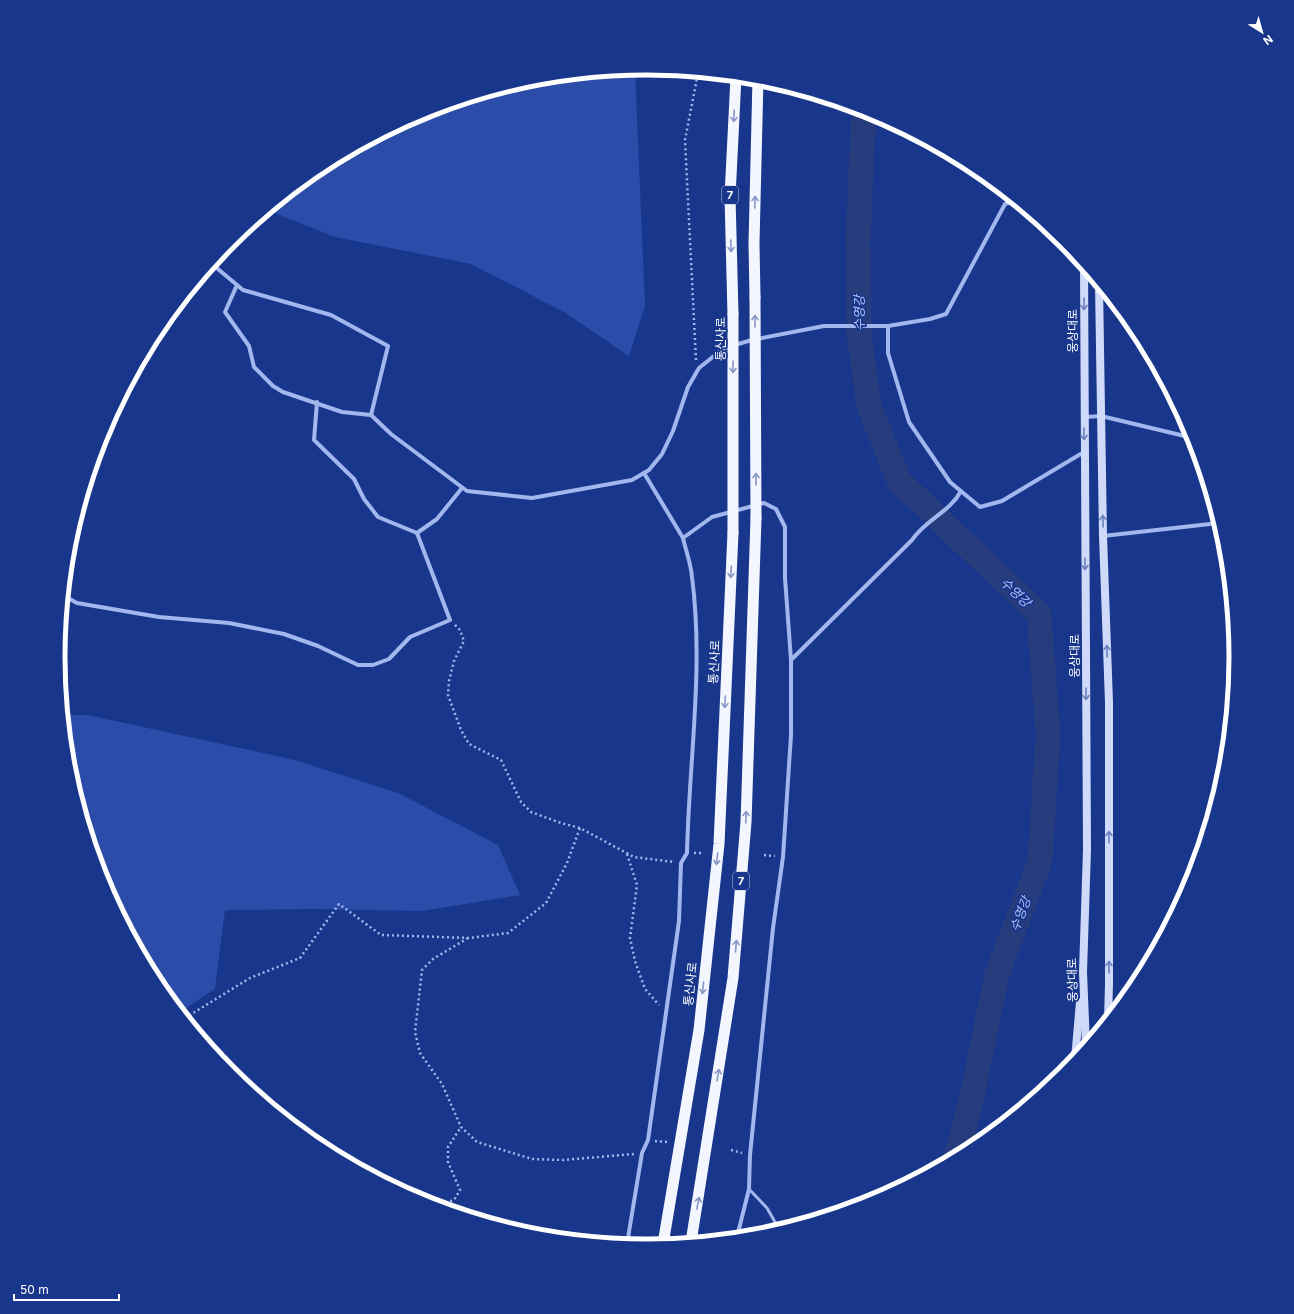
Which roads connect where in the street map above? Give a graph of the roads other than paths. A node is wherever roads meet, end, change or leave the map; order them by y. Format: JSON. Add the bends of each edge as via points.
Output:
{"nodes":[{"id":1,"x":736,"y":82,"type":"edge"},
{"id":2,"x":758,"y":86,"type":"edge"},
{"id":3,"x":1010,"y":203,"type":"edge"},
{"id":4,"x":215,"y":267,"type":"edge"},
{"id":5,"x":1084,"y":272,"type":"edge"},
{"id":6,"x":237,"y":285,"type":"junction"},
{"id":7,"x":1099,"y":291,"type":"edge"},
{"id":8,"x":888,"y":326,"type":"junction"},
{"id":9,"x":317,"y":402,"type":"junction"},
{"id":10,"x":371,"y":415,"type":"junction"},
{"id":11,"x":1101,"y":416,"type":"junction"},
{"id":12,"x":1084,"y":417,"type":"junction"},
{"id":13,"x":1186,"y":436,"type":"edge"},
{"id":14,"x":1084,"y":452,"type":"junction"},
{"id":15,"x":644,"y":473,"type":"junction"},
{"id":16,"x":462,"y":488,"type":"junction"},
{"id":17,"x":961,"y":491,"type":"junction"},
{"id":18,"x":1213,"y":524,"type":"edge"},
{"id":19,"x":417,"y":532,"type":"junction"},
{"id":20,"x":1103,"y":536,"type":"junction"},
{"id":21,"x":683,"y":538,"type":"junction"},
{"id":22,"x":68,"y":598,"type":"edge"},
{"id":23,"x":791,"y":660,"type":"junction"},
{"id":24,"x":1083,"y":972,"type":"junction"},
{"id":25,"x":1109,"y":984,"type":"junction"},
{"id":26,"x":1111,"y":1008,"type":"edge"},
{"id":27,"x":1108,"y":1012,"type":"edge"},
{"id":28,"x":1086,"y":1040,"type":"edge"},
{"id":29,"x":1076,"y":1051,"type":"edge"},
{"id":30,"x":749,"y":1189,"type":"junction"},
{"id":31,"x":776,"y":1224,"type":"edge"},
{"id":32,"x":739,"y":1231,"type":"edge"},
{"id":33,"x":692,"y":1237,"type":"edge"},
{"id":34,"x":628,"y":1238,"type":"edge"},
{"id":35,"x":664,"y":1239,"type":"edge"}],
"edges":[{"from":1,"to":35,"type":"highway","name":"통신사로","number":"7","one_way":true,"bridge":true,"via":[[730,196],[733,533],[719,844],[698,1030]]},
{"from":33,"to":2,"type":"highway","number":"7","one_way":true,"bridge":true,"via":[[733,978],[746,822],[756,518],[754,243]]},
{"from":3,"to":8,"type":"street","via":[[1005,204],[946,314]]},
{"from":4,"to":6,"type":"street"},
{"from":5,"to":12,"type":"main road","name":"웅상대로","one_way":true},
{"from":6,"to":9,"type":"street","via":[[225,312],[249,346],[254,367],[283,392]]},
{"from":6,"to":10,"type":"street","via":[[243,290],[331,315],[388,346]]},
{"from":7,"to":11,"type":"main road"},
{"from":8,"to":15,"type":"street","via":[[824,326],[724,348],[699,368],[688,387],[662,454]]},
{"from":8,"to":17,"type":"street","via":[[888,353],[909,422],[950,482]]},
{"from":9,"to":10,"type":"street","via":[[342,412]]},
{"from":9,"to":19,"type":"street","via":[[314,440],[354,479],[364,499],[378,517]]},
{"from":10,"to":16,"type":"street","via":[[391,434]]},
{"from":11,"to":12,"type":"street"},
{"from":11,"to":13,"type":"street"},
{"from":20,"to":11,"type":"main road","one_way":true},
{"from":12,"to":14,"type":"main road","name":"웅상대로","one_way":true},
{"from":14,"to":17,"type":"street","via":[[1002,501],[980,507]]},
{"from":14,"to":24,"type":"main road","name":"웅상대로","one_way":true,"via":[[1088,850]]},
{"from":15,"to":16,"type":"street","via":[[632,480],[532,498],[467,491]]},
{"from":15,"to":21,"type":"street"},
{"from":16,"to":19,"type":"street","via":[[437,519]]},
{"from":17,"to":23,"type":"street","via":[[956,499],[917,532],[912,540]]},
{"from":18,"to":20,"type":"street"},
{"from":19,"to":22,"type":"street","via":[[450,620],[410,637],[389,658],[373,665],[358,666],[318,646],[284,634],[229,623],[160,617],[77,603]]},
{"from":25,"to":20,"type":"main road","one_way":true,"via":[[1109,703]]},
{"from":21,"to":23,"type":"street","via":[[712,517],[764,503],[776,509],[786,527]]},
{"from":21,"to":34,"type":"street","via":[[692,575],[696,619],[687,853],[681,863],[679,921],[648,1140],[642,1153]]},
{"from":23,"to":30,"type":"street","via":[[791,735],[784,857],[773,928],[750,1155]]},
{"from":24,"to":28,"type":"main road","name":"웅상대로"},
{"from":24,"to":29,"type":"main road"},
{"from":25,"to":26,"type":"main road"},
{"from":25,"to":27,"type":"main road"},
{"from":30,"to":31,"type":"lane","via":[[767,1208]]},
{"from":30,"to":32,"type":"street"}]}
